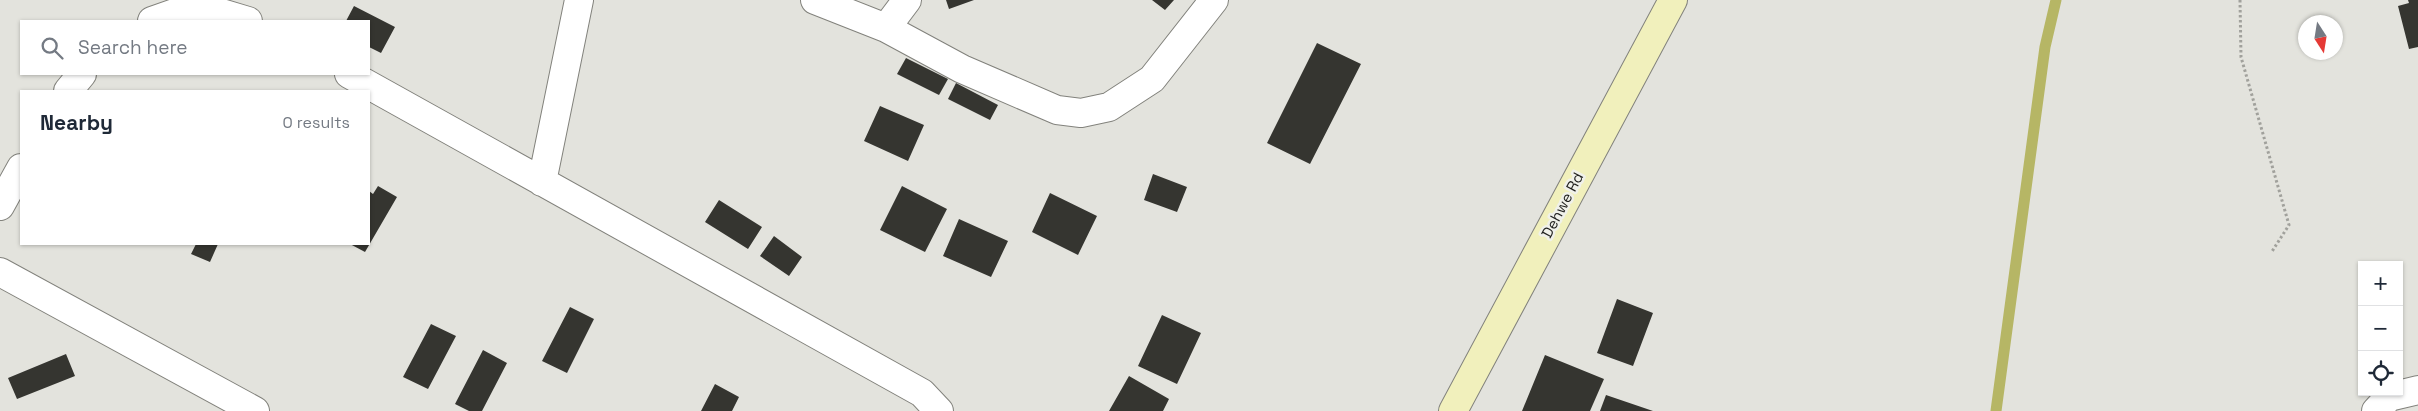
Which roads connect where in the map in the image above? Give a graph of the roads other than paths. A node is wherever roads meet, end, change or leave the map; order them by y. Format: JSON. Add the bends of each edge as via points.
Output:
{"nodes":[{"id":1,"x":579,"y":0,"type":"edge"},
{"id":2,"x":815,"y":0,"type":"edge"},
{"id":3,"x":907,"y":0,"type":"edge"},
{"id":4,"x":1214,"y":0,"type":"edge"},
{"id":5,"x":1674,"y":0,"type":"edge"},
{"id":6,"x":155,"y":20,"type":"edge"},
{"id":7,"x":245,"y":20,"type":"edge"},
{"id":8,"x":886,"y":28,"type":"junction"},
{"id":9,"x":81,"y":75,"type":"edge"},
{"id":10,"x":351,"y":75,"type":"edge"},
{"id":11,"x":69,"y":90,"type":"edge"},
{"id":12,"x":20,"y":170,"type":"edge"},
{"id":13,"x":542,"y":182,"type":"junction"},
{"id":14,"x":0,"y":206,"type":"edge"},
{"id":15,"x":0,"y":272,"type":"edge"},
{"id":16,"x":2418,"y":390,"type":"edge"},
{"id":17,"x":255,"y":411,"type":"edge"},
{"id":18,"x":939,"y":411,"type":"edge"},
{"id":19,"x":1453,"y":411,"type":"edge"},
{"id":20,"x":2376,"y":411,"type":"edge"}],
"edges":[{"from":1,"to":13,"type":"street"},
{"from":2,"to":8,"type":"street"},
{"from":3,"to":8,"type":"street"},
{"from":4,"to":8,"type":"street","via":[[1152,79],[1108,107],[1081,113],[1057,110],[1014,92],[962,69]]},
{"from":5,"to":19,"type":"street","name":"Dehwe Rd"},
{"from":6,"to":7,"type":"street","via":[[183,10],[218,12]]},
{"from":9,"to":11,"type":"street"},
{"from":10,"to":13,"type":"street"},
{"from":12,"to":14,"type":"street"},
{"from":13,"to":18,"type":"street","via":[[922,393]]},
{"from":15,"to":17,"type":"street"},
{"from":16,"to":20,"type":"street","via":[[2389,397]]}]}
